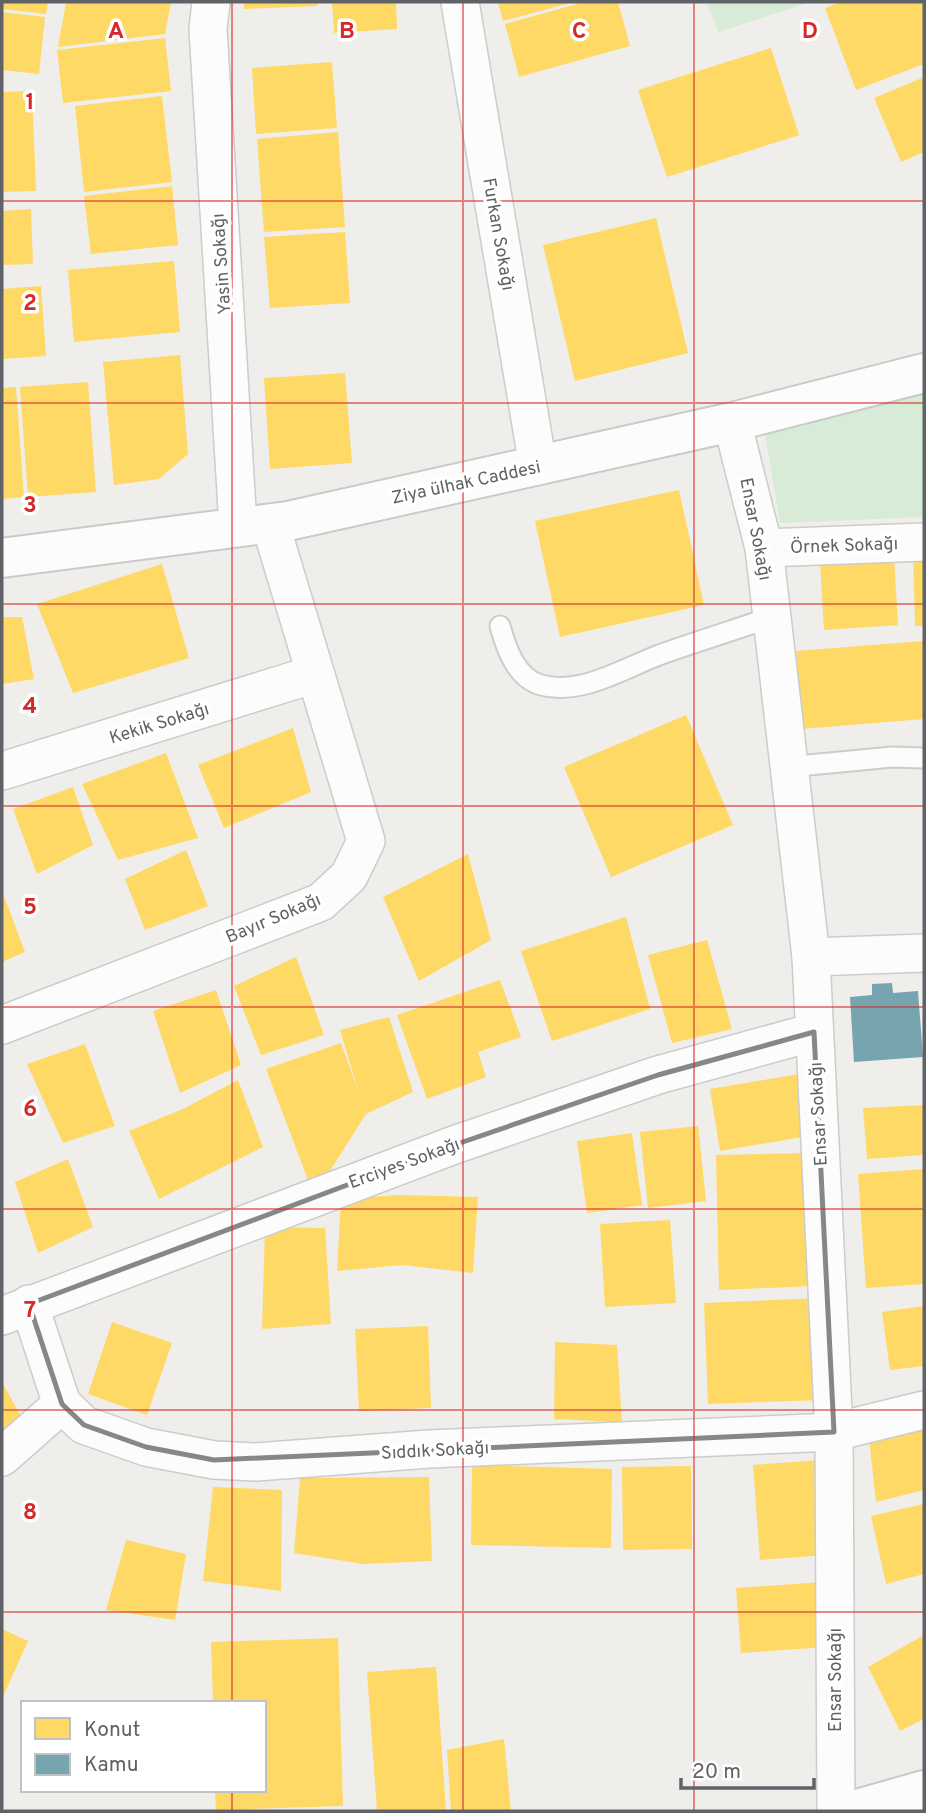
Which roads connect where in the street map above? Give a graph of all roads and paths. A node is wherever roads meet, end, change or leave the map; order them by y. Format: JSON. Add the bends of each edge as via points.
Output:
{"nodes":[{"id":1,"x":211,"y":2,"type":"edge"},
{"id":2,"x":460,"y":2,"type":"edge"},
{"id":3,"x":924,"y":373,"type":"edge"},
{"id":4,"x":733,"y":422,"type":"junction"},
{"id":5,"x":538,"y":466,"type":"junction"},
{"id":6,"x":254,"y":524,"type":"junction"},
{"id":7,"x":924,"y":542,"type":"edge"},
{"id":8,"x":764,"y":548,"type":"junction"},
{"id":9,"x":2,"y":558,"type":"edge"},
{"id":10,"x":772,"y":617,"type":"junction"},
{"id":11,"x":500,"y":626,"type":"dead end"},
{"id":12,"x":315,"y":674,"type":"junction"},
{"id":13,"x":924,"y":758,"type":"edge"},
{"id":14,"x":788,"y":768,"type":"junction"},
{"id":15,"x":2,"y":771,"type":"edge"},
{"id":16,"x":924,"y":953,"type":"edge"},
{"id":17,"x":811,"y":957,"type":"junction"},
{"id":18,"x":2,"y":1025,"type":"edge"},
{"id":19,"x":814,"y":1032,"type":"junction"},
{"id":20,"x":15,"y":1310,"type":"edge"},
{"id":21,"x":62,"y":1404,"type":"junction"},
{"id":22,"x":924,"y":1410,"type":"edge"},
{"id":23,"x":834,"y":1432,"type":"junction"},
{"id":24,"x":2,"y":1457,"type":"edge"},
{"id":25,"x":924,"y":1790,"type":"edge"},
{"id":26,"x":853,"y":1810,"type":"edge"}],
"edges":[{"from":1,"to":6,"type":"street","name":"Yasin Sokağı","via":[[208,29]]},
{"from":2,"to":5,"type":"street","name":"Furkan Sokağı"},
{"from":3,"to":4,"type":"street","name":"Ziya ülhak Caddesi"},
{"from":4,"to":5,"type":"street","name":"Ziya ülhak Caddesi"},
{"from":4,"to":8,"type":"street","name":"Ensar Sokağı"},
{"from":5,"to":6,"type":"street","name":"Ziya ülhak Caddesi"},
{"from":6,"to":9,"type":"street","name":"Ziya ülhak Caddesi"},
{"from":6,"to":12,"type":"street","name":"Bayır Sokağı"},
{"from":7,"to":8,"type":"street","name":"Örnek Sokağı"},
{"from":8,"to":10,"type":"street","name":"Ensar Sokağı"},
{"from":10,"to":11,"type":"lane","via":[[598,679],[555,686],[540,685],[517,668]]},
{"from":10,"to":14,"type":"street","name":"Ensar Sokağı"},
{"from":12,"to":15,"type":"street","name":"Kekik Sokağı"},
{"from":12,"to":18,"type":"street","name":"Bayır Sokağı","via":[[366,841],[349,876],[321,902]]},
{"from":13,"to":14,"type":"lane"},
{"from":14,"to":17,"type":"street","name":"Ensar Sokağı"},
{"from":16,"to":17,"type":"street"},
{"from":17,"to":19,"type":"street","name":"Ensar Sokağı"},
{"from":19,"to":20,"type":"street","name":"Erciyes Sokağı","via":[[658,1075],[454,1145]]},
{"from":19,"to":23,"type":"street","name":"Ensar Sokağı"},
{"from":20,"to":21,"type":"street"},
{"from":21,"to":23,"type":"street","name":"Sıddık Sokağı","via":[[84,1424],[146,1447],[214,1460],[256,1462],[429,1449]]},
{"from":21,"to":24,"type":"street"},
{"from":22,"to":23,"type":"street","name":"Sıddık Sokağı"},
{"from":23,"to":26,"type":"street","name":"Ensar Sokağı"},
{"from":25,"to":26,"type":"street"}]}
